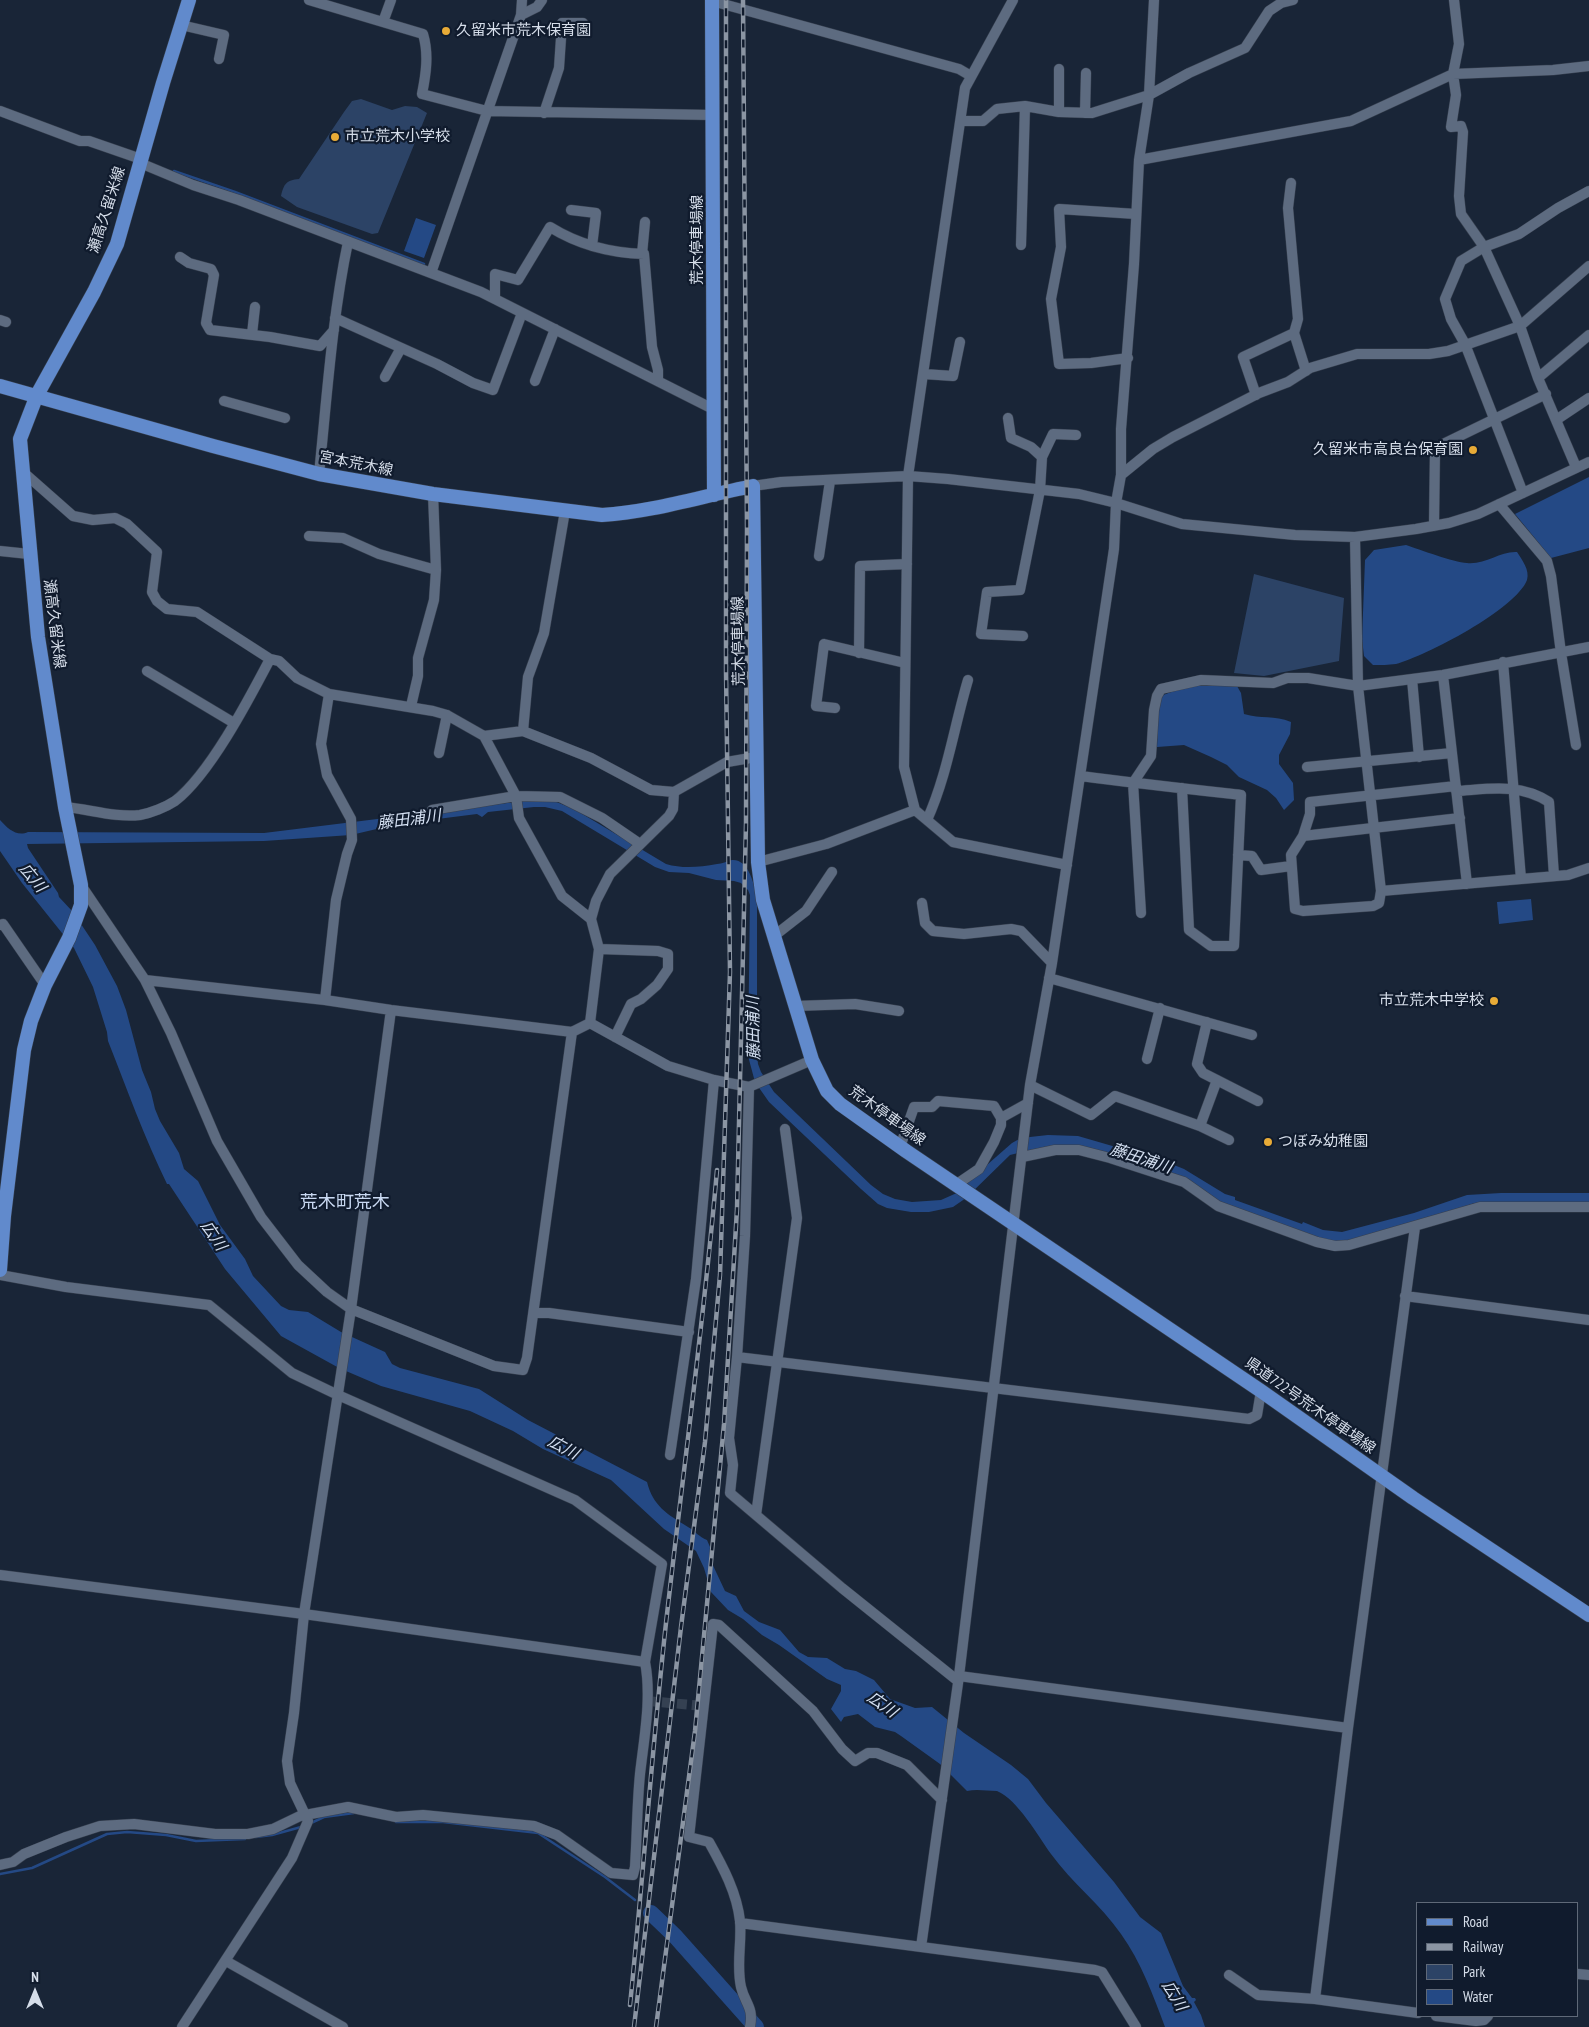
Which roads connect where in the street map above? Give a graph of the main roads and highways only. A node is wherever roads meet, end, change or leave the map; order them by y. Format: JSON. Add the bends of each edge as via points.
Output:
{"nodes":[{"id":1,"x":189,"y":0,"type":"edge"},
{"id":2,"x":712,"y":0,"type":"edge"},
{"id":3,"x":0,"y":386,"type":"edge"},
{"id":4,"x":37,"y":395,"type":"junction"},
{"id":5,"x":714,"y":495,"type":"junction"},
{"id":6,"x":1013,"y":1224,"type":"joint"},
{"id":7,"x":0,"y":1270,"type":"edge"},
{"id":8,"x":1589,"y":1615,"type":"edge"}],
"edges":[{"from":1,"to":4,"type":"main road","name":"瀬高久留米線","via":[[116,244],[94,292]]},
{"from":2,"to":5,"type":"main road","name":"荒木停車場線"},
{"from":3,"to":4,"type":"main road","name":"宮本荒木線"},
{"from":4,"to":5,"type":"main road","name":"宮本荒木線","via":[[319,474],[433,494],[602,515],[626,514]]},
{"from":4,"to":7,"type":"main road","name":"瀬高久留米線","via":[[20,439],[29,554],[38,637],[81,885],[80,905],[69,938],[31,1020],[24,1050]]},
{"from":5,"to":6,"type":"main road","name":"荒木停車場線","via":[[753,486],[758,862],[763,900],[812,1060],[827,1091],[840,1104]]},
{"from":6,"to":8,"type":"main road","name":"県道722号荒木停車場線"}]}
